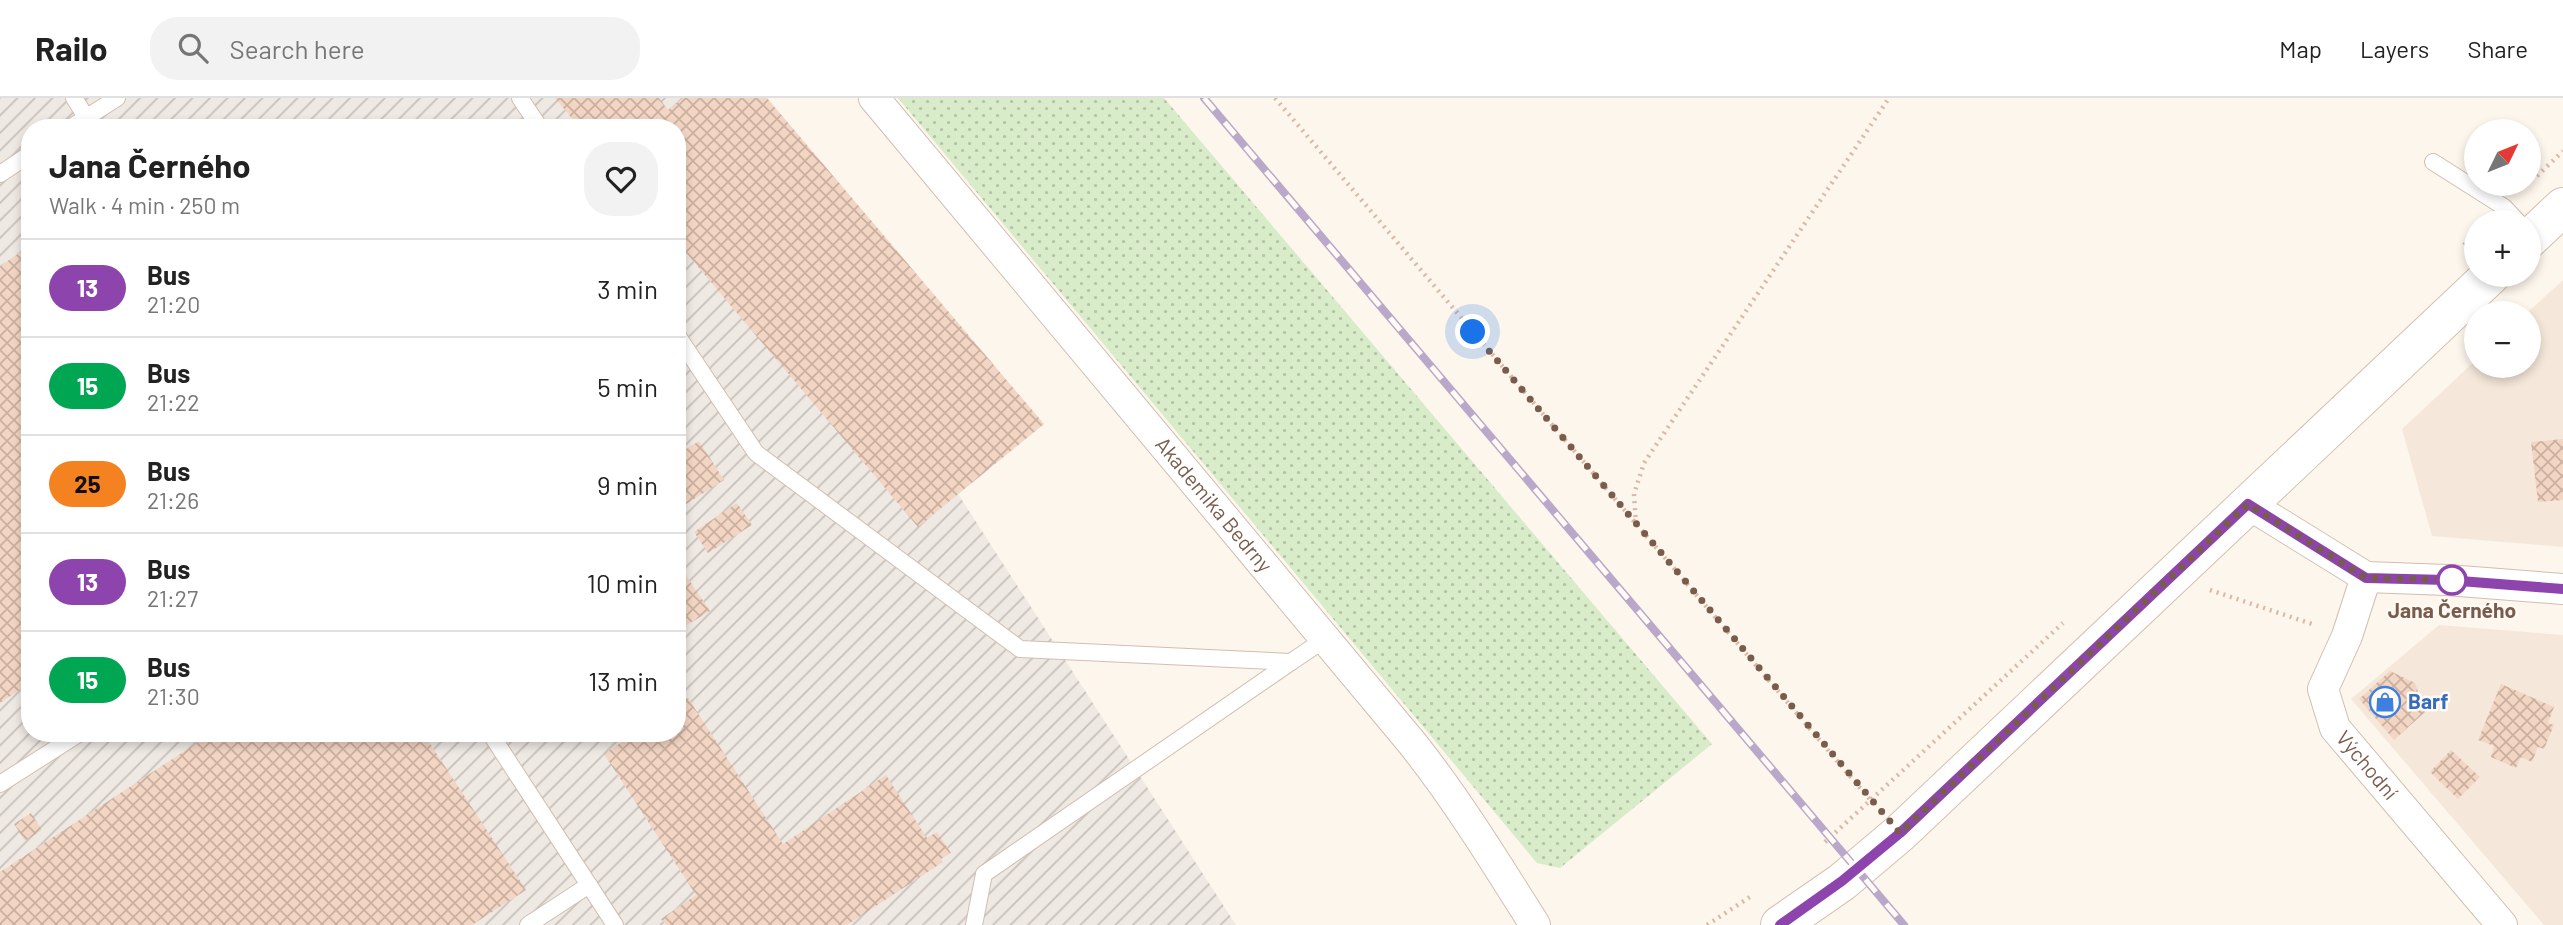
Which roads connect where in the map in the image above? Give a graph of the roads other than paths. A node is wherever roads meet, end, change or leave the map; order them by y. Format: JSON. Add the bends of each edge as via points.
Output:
{"nodes":[{"id":1,"x":74,"y":98,"type":"edge"},
{"id":2,"x":117,"y":98,"type":"edge"},
{"id":3,"x":520,"y":98,"type":"edge"},
{"id":4,"x":874,"y":98,"type":"edge"},
{"id":5,"x":87,"y":119,"type":"edge"},
{"id":6,"x":94,"y":119,"type":"edge"},
{"id":7,"x":534,"y":119,"type":"edge"},
{"id":8,"x":21,"y":161,"type":"edge"},
{"id":9,"x":2433,"y":162,"type":"dead end"},
{"id":10,"x":0,"y":174,"type":"edge"},
{"id":11,"x":2563,"y":207,"type":"edge"},
{"id":12,"x":2507,"y":210,"type":"edge"},
{"id":13,"x":2541,"y":223,"type":"edge"},
{"id":14,"x":2478,"y":287,"type":"edge"},
{"id":15,"x":686,"y":348,"type":"edge"},
{"id":16,"x":2248,"y":504,"type":"junction"},
{"id":17,"x":2366,"y":578,"type":"junction"},
{"id":18,"x":2563,"y":589,"type":"edge"},
{"id":19,"x":1325,"y":639,"type":"junction"},
{"id":20,"x":1292,"y":662,"type":"junction"},
{"id":21,"x":66,"y":742,"type":"edge"},
{"id":22,"x":496,"y":742,"type":"edge"},
{"id":23,"x":0,"y":785,"type":"edge"},
{"id":24,"x":589,"y":885,"type":"junction"},
{"id":25,"x":528,"y":925,"type":"edge"},
{"id":26,"x":615,"y":925,"type":"edge"},
{"id":27,"x":974,"y":925,"type":"edge"},
{"id":28,"x":1535,"y":925,"type":"edge"},
{"id":29,"x":1780,"y":925,"type":"edge"},
{"id":30,"x":2502,"y":925,"type":"edge"}],
"edges":[{"from":1,"to":5,"type":"lane"},
{"from":2,"to":6,"type":"lane"},
{"from":3,"to":7,"type":"lane"},
{"from":4,"to":19,"type":"street","name":"Akademika Bedrny"},
{"from":8,"to":10,"type":"lane"},
{"from":9,"to":12,"type":"lane"},
{"from":11,"to":13,"type":"street"},
{"from":14,"to":16,"type":"street"},
{"from":15,"to":20,"type":"lane","via":[[756,453],[1020,649]]},
{"from":16,"to":17,"type":"street"},
{"from":16,"to":29,"type":"street","via":[[1900,833]]},
{"from":17,"to":18,"type":"street"},
{"from":17,"to":30,"type":"street","name":"Východní","via":[[2323,689],[2335,728]]},
{"from":19,"to":20,"type":"lane"},
{"from":19,"to":28,"type":"street","name":"Akademika Bedrny","via":[[1442,780]]},
{"from":20,"to":27,"type":"lane","via":[[984,874]]},
{"from":21,"to":23,"type":"lane"},
{"from":22,"to":24,"type":"lane"},
{"from":24,"to":25,"type":"lane"},
{"from":24,"to":26,"type":"lane"}]}
